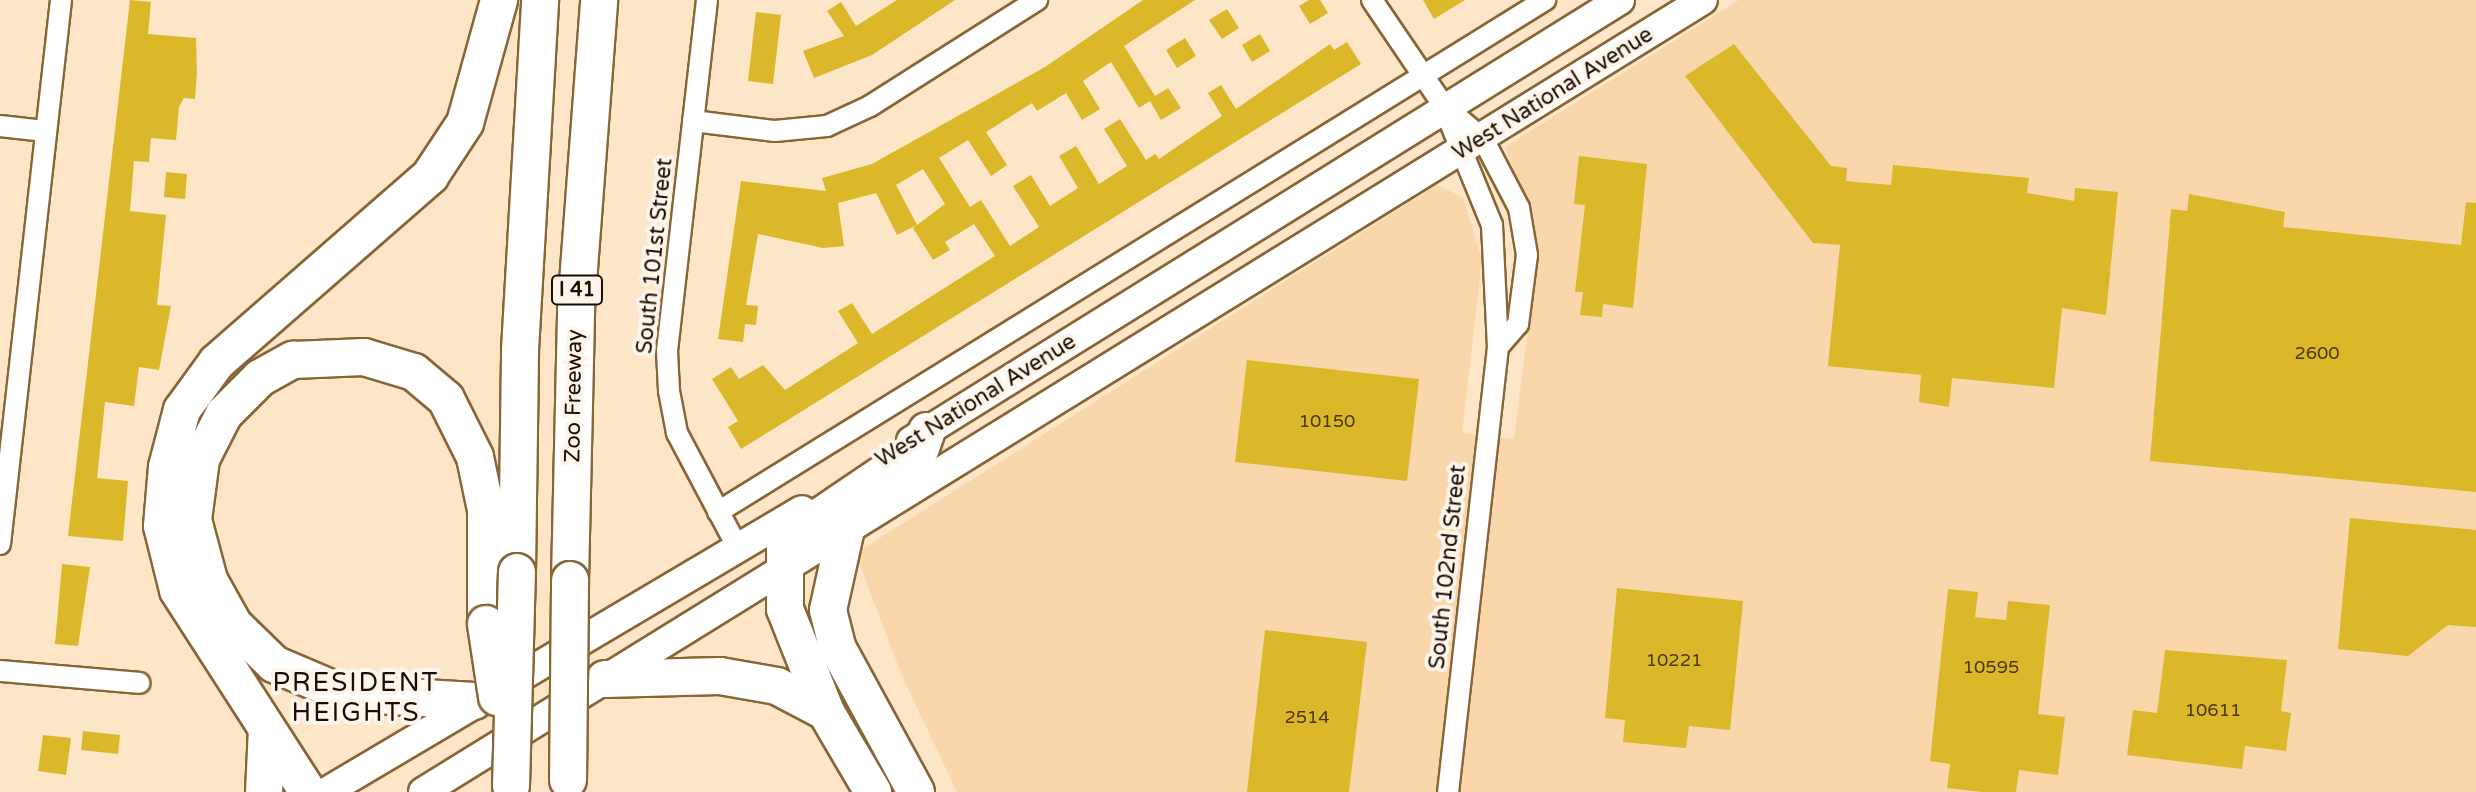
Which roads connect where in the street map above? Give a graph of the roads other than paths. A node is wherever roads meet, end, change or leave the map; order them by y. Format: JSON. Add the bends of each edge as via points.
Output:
{"nodes":[{"id":1,"x":61,"y":0,"type":"edge"},
{"id":2,"x":499,"y":0,"type":"edge"},
{"id":3,"x":540,"y":0,"type":"edge"},
{"id":4,"x":599,"y":0,"type":"edge"},
{"id":5,"x":707,"y":0,"type":"edge"},
{"id":6,"x":1037,"y":0,"type":"edge"},
{"id":7,"x":1372,"y":0,"type":"edge"},
{"id":8,"x":1545,"y":0,"type":"edge"},
{"id":9,"x":1620,"y":0,"type":"edge"},
{"id":10,"x":1703,"y":0,"type":"edge"},
{"id":11,"x":1421,"y":76,"type":"junction"},
{"id":12,"x":1443,"y":105,"type":"junction"},
{"id":13,"x":693,"y":121,"type":"junction"},
{"id":14,"x":0,"y":126,"type":"edge"},
{"id":15,"x":45,"y":131,"type":"junction"},
{"id":16,"x":1483,"y":139,"type":"junction"},
{"id":17,"x":1459,"y":154,"type":"junction"},
{"id":18,"x":1498,"y":347,"type":"junction"},
{"id":19,"x":927,"y":431,"type":"junction"},
{"id":20,"x":718,"y":512,"type":"junction"},
{"id":21,"x":846,"y":529,"type":"junction"},
{"id":22,"x":0,"y":544,"type":"edge"},
{"id":23,"x":739,"y":550,"type":"junction"},
{"id":24,"x":780,"y":570,"type":"junction"},
{"id":25,"x":0,"y":671,"type":"edge"},
{"id":26,"x":605,"y":679,"type":"junction"},
{"id":27,"x":139,"y":683,"type":"dead end"},
{"id":28,"x":474,"y":701,"type":"junction"},
{"id":29,"x":826,"y":712,"type":"junction"},
{"id":30,"x":267,"y":729,"type":"junction"},
{"id":31,"x":568,"y":786,"type":"edge"},
{"id":32,"x":511,"y":789,"type":"edge"},
{"id":33,"x":264,"y":792,"type":"edge"},
{"id":34,"x":308,"y":792,"type":"edge"},
{"id":35,"x":326,"y":792,"type":"edge"},
{"id":36,"x":423,"y":792,"type":"edge"},
{"id":37,"x":873,"y":792,"type":"edge"},
{"id":38,"x":916,"y":792,"type":"edge"},
{"id":39,"x":1448,"y":792,"type":"edge"}],
"edges":[{"from":1,"to":15,"type":"street"},
{"from":2,"to":30,"type":"highway","via":[[465,123],[430,176],[217,362],[182,410],[162,526],[178,590]]},
{"from":3,"to":32,"type":"highway","number":"I 41","bridge":true,"via":[[520,334]]},
{"from":4,"to":31,"type":"highway","name":"Zoo Freeway","number":"I 41","bridge":true,"via":[[576,309]]},
{"from":5,"to":13,"type":"street","name":"South 101st Street"},
{"from":6,"to":13,"type":"street","via":[[870,106],[827,126],[775,131]]},
{"from":7,"to":11,"type":"street","name":"South 102nd Street"},
{"from":8,"to":11,"type":"street"},
{"from":9,"to":12,"type":"main road","name":"West National Avenue"},
{"from":10,"to":16,"type":"main road","name":"West National Avenue"},
{"from":11,"to":12,"type":"street","name":"South 102nd Street"},
{"from":11,"to":20,"type":"street"},
{"from":12,"to":16,"type":"street","name":"South 102nd Street"},
{"from":12,"to":17,"type":"street","name":"South 102nd Street"},
{"from":12,"to":19,"type":"main road","name":"West National Avenue"},
{"from":13,"to":20,"type":"street","name":"South 101st Street","via":[[667,351],[669,391],[677,433]]},
{"from":14,"to":15,"type":"street"},
{"from":15,"to":22,"type":"street"},
{"from":16,"to":17,"type":"main road","name":"West National Avenue"},
{"from":16,"to":18,"type":"street","name":"South 102nd Street","via":[[1519,208],[1527,255],[1518,324]]},
{"from":17,"to":18,"type":"street","name":"South 102nd Street","via":[[1492,225]]},
{"from":17,"to":21,"type":"main road","name":"West National Avenue"},
{"from":18,"to":39,"type":"street","name":"South 102nd Street"},
{"from":19,"to":23,"type":"main road","name":"West National Avenue"},
{"from":19,"to":24,"type":"highway","via":[[921,448],[798,526],[785,540]]},
{"from":20,"to":23,"type":"street","name":"South 101st Street"},
{"from":21,"to":24,"type":"main road","name":"West National Avenue"},
{"from":21,"to":38,"type":"highway","via":[[828,610],[837,647]]},
{"from":23,"to":28,"type":"main road","name":"West National Avenue"},
{"from":24,"to":26,"type":"main road","name":"West National Avenue"},
{"from":24,"to":29,"type":"highway","via":[[797,648]]},
{"from":25,"to":27,"type":"street"},
{"from":26,"to":29,"type":"highway","via":[[720,676],[777,686]]},
{"from":26,"to":36,"type":"main road","name":"West National Avenue"},
{"from":28,"to":32,"type":"highway","bridge":true,"via":[[342,693],[274,664],[234,625],[209,580],[193,520],[201,459],[224,414],[260,378],[293,360],[364,357],[414,372],[446,399],[475,457],[486,510],[486,624]]},
{"from":28,"to":35,"type":"main road","name":"West National Avenue"},
{"from":29,"to":37,"type":"highway"},
{"from":30,"to":33,"type":"highway"},
{"from":30,"to":34,"type":"highway"}]}
